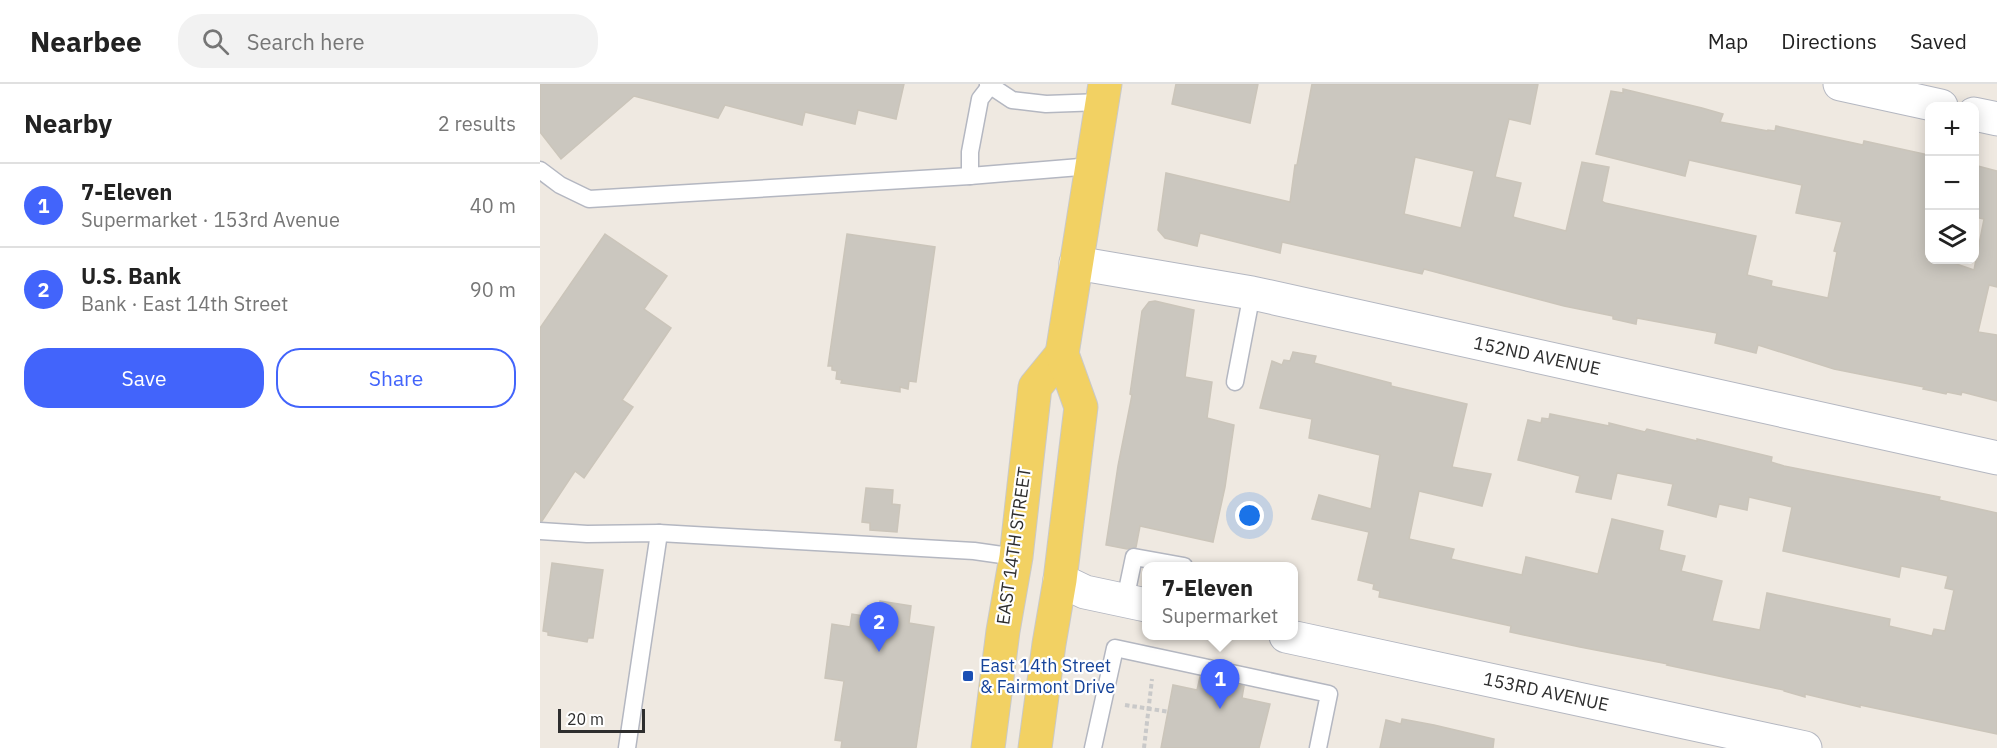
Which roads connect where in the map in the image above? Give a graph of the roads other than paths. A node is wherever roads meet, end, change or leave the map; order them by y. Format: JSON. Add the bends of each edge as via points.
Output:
{"nodes":[{"id":1,"x":1840,"y":84,"type":"edge"},
{"id":2,"x":989,"y":85,"type":"edge"},
{"id":3,"x":1103,"y":93,"type":"edge"},
{"id":4,"x":1925,"y":103,"type":"edge"},
{"id":5,"x":1979,"y":115,"type":"edge"},
{"id":6,"x":1997,"y":119,"type":"edge"},
{"id":7,"x":1092,"y":166,"type":"junction"},
{"id":8,"x":540,"y":170,"type":"edge"},
{"id":9,"x":970,"y":176,"type":"junction"},
{"id":10,"x":1076,"y":263,"type":"junction"},
{"id":11,"x":1252,"y":293,"type":"junction"},
{"id":12,"x":1062,"y":354,"type":"junction"},
{"id":13,"x":1235,"y":382,"type":"dead end"},
{"id":14,"x":1997,"y":458,"type":"edge"},
{"id":15,"x":540,"y":531,"type":"edge"},
{"id":16,"x":659,"y":533,"type":"junction"},
{"id":17,"x":1016,"y":556,"type":"junction"},
{"id":18,"x":1159,"y":562,"type":"edge"},
{"id":19,"x":1060,"y":580,"type":"junction"},
{"id":20,"x":1136,"y":603,"type":"edge"},
{"id":21,"x":1298,"y":639,"type":"edge"},
{"id":22,"x":627,"y":748,"type":"edge"},
{"id":23,"x":988,"y":748,"type":"edge"},
{"id":24,"x":1035,"y":748,"type":"edge"},
{"id":25,"x":1093,"y":748,"type":"edge"},
{"id":26,"x":1318,"y":748,"type":"edge"},
{"id":27,"x":1805,"y":748,"type":"edge"}],
"edges":[{"from":1,"to":4,"type":"street"},
{"from":2,"to":3,"type":"lane","via":[[1012,100],[1046,104]]},
{"from":2,"to":9,"type":"lane","via":[[980,99],[970,152]]},
{"from":3,"to":7,"type":"main road"},
{"from":5,"to":6,"type":"street"},
{"from":7,"to":9,"type":"lane"},
{"from":7,"to":10,"type":"main road"},
{"from":8,"to":9,"type":"lane","via":[[588,199]]},
{"from":10,"to":11,"type":"street","name":"152ND AVENUE"},
{"from":10,"to":12,"type":"main road"},
{"from":11,"to":13,"type":"lane"},
{"from":11,"to":14,"type":"street","name":"152ND AVENUE"},
{"from":12,"to":17,"type":"main road","name":"EAST 14TH STREET","via":[[1035,387]]},
{"from":12,"to":19,"type":"main road","via":[[1081,407]]},
{"from":15,"to":16,"type":"lane"},
{"from":16,"to":17,"type":"lane"},
{"from":16,"to":22,"type":"lane"},
{"from":17,"to":23,"type":"main road","name":"EAST 14TH STREET"},
{"from":18,"to":20,"type":"lane","via":[[1134,557]]},
{"from":19,"to":20,"type":"street","via":[[1085,592]]},
{"from":19,"to":24,"type":"main road"},
{"from":21,"to":27,"type":"street","name":"153RD AVENUE"},
{"from":25,"to":26,"type":"lane","via":[[1115,648],[1329,694]]}]}
